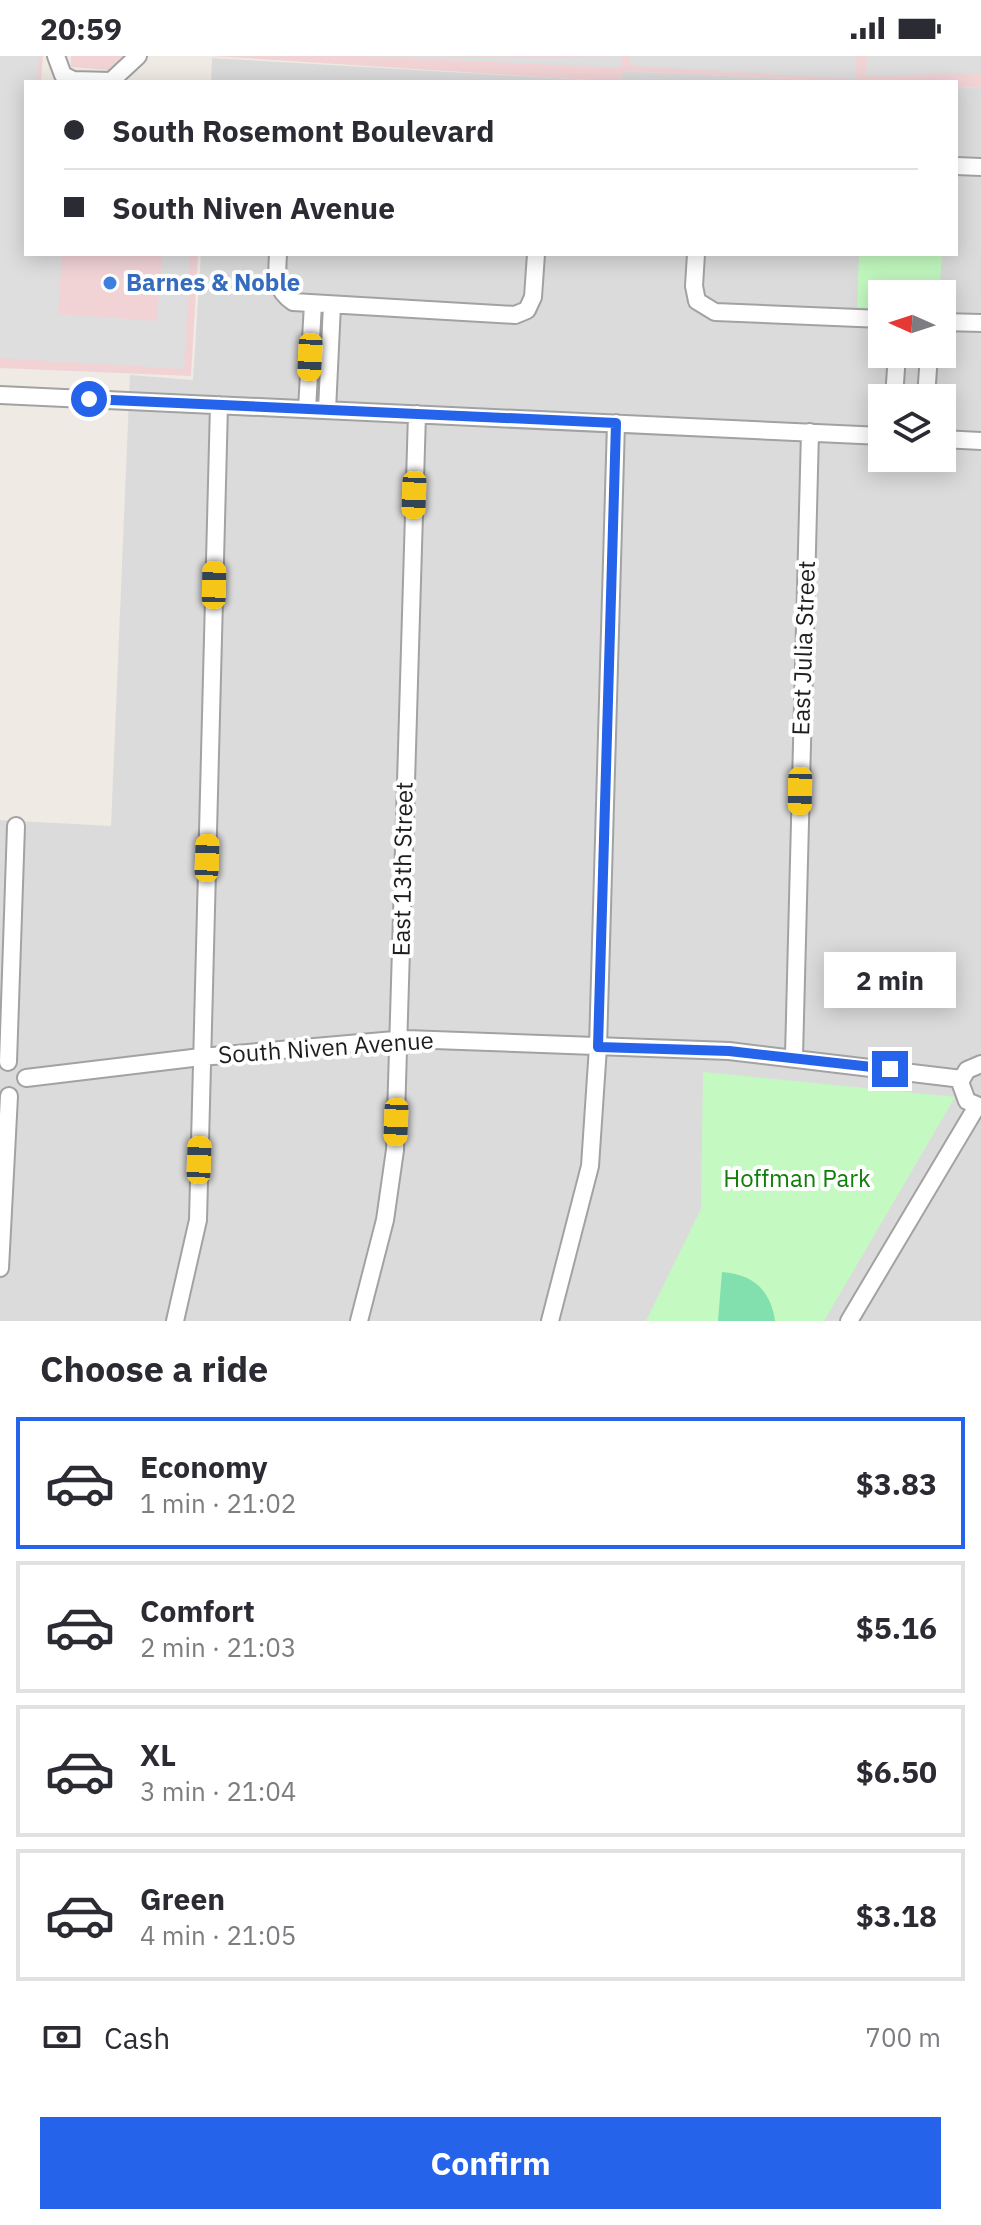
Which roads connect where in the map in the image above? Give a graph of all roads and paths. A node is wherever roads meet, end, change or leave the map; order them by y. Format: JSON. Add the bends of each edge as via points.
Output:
{"nodes":[{"id":1,"x":56,"y":56,"type":"edge"},
{"id":2,"x":138,"y":56,"type":"edge"},
{"id":3,"x":73,"y":80,"type":"edge"},
{"id":4,"x":112,"y":80,"type":"edge"},
{"id":5,"x":958,"y":166,"type":"edge"},
{"id":6,"x":981,"y":167,"type":"edge"},
{"id":7,"x":278,"y":256,"type":"edge"},
{"id":8,"x":536,"y":256,"type":"edge"},
{"id":9,"x":696,"y":256,"type":"edge"},
{"id":10,"x":313,"y":304,"type":"junction"},
{"id":11,"x":332,"y":305,"type":"junction"},
{"id":12,"x":868,"y":318,"type":"edge"},
{"id":13,"x":956,"y":322,"type":"edge"},
{"id":14,"x":981,"y":323,"type":"edge"},
{"id":15,"x":0,"y":395,"type":"edge"},
{"id":16,"x":219,"y":405,"type":"junction"},
{"id":17,"x":307,"y":409,"type":"junction"},
{"id":18,"x":327,"y":410,"type":"junction"},
{"id":19,"x":417,"y":414,"type":"junction"},
{"id":20,"x":616,"y":423,"type":"junction"},
{"id":21,"x":810,"y":432,"type":"junction"},
{"id":22,"x":868,"y":435,"type":"edge"},
{"id":23,"x":956,"y":440,"type":"edge"},
{"id":24,"x":981,"y":441,"type":"edge"},
{"id":25,"x":16,"y":826,"type":"dead end"},
{"id":26,"x":398,"y":1039,"type":"junction"},
{"id":27,"x":598,"y":1047,"type":"junction"},
{"id":28,"x":794,"y":1056,"type":"junction"},
{"id":29,"x":201,"y":1057,"type":"junction"},
{"id":30,"x":981,"y":1063,"type":"edge"},
{"id":31,"x":4,"y":1064,"type":"edge"},
{"id":32,"x":26,"y":1078,"type":"junction"},
{"id":33,"x":962,"y":1079,"type":"junction"},
{"id":34,"x":4,"y":1094,"type":"edge"},
{"id":35,"x":979,"y":1106,"type":"edge"},
{"id":36,"x":0,"y":1268,"type":"edge"},
{"id":37,"x":175,"y":1321,"type":"edge"},
{"id":38,"x":359,"y":1321,"type":"edge"},
{"id":39,"x":550,"y":1321,"type":"edge"},
{"id":40,"x":849,"y":1321,"type":"edge"}],
"edges":[{"from":1,"to":3,"type":"street","via":[[63,75]]},
{"from":2,"to":4,"type":"street"},
{"from":5,"to":6,"type":"street"},
{"from":7,"to":10,"type":"street","via":[[281,294],[293,302]]},
{"from":8,"to":11,"type":"street","via":[[533,297],[527,310],[515,315]]},
{"from":9,"to":12,"type":"street","via":[[693,305],[715,312]]},
{"from":10,"to":11,"type":"street"},
{"from":10,"to":17,"type":"street"},
{"from":11,"to":18,"type":"street"},
{"from":13,"to":14,"type":"street"},
{"from":15,"to":16,"type":"street"},
{"from":16,"to":17,"type":"street"},
{"from":16,"to":29,"type":"street"},
{"from":17,"to":18,"type":"street"},
{"from":18,"to":19,"type":"street"},
{"from":19,"to":20,"type":"street"},
{"from":19,"to":26,"type":"street","name":"East 13th Street"},
{"from":20,"to":21,"type":"street"},
{"from":20,"to":27,"type":"street"},
{"from":21,"to":22,"type":"street"},
{"from":21,"to":28,"type":"street","name":"East Julia Street"},
{"from":23,"to":24,"type":"street"},
{"from":25,"to":31,"type":"street"},
{"from":26,"to":27,"type":"street","name":"South Niven Avenue"},
{"from":26,"to":29,"type":"street","name":"South Niven Avenue"},
{"from":26,"to":38,"type":"street","name":"East 13th Street","via":[[395,1150],[385,1220]]},
{"from":27,"to":28,"type":"street","name":"South Niven Avenue"},
{"from":27,"to":39,"type":"street","via":[[590,1166]]},
{"from":28,"to":33,"type":"street","name":"South Niven Avenue"},
{"from":29,"to":32,"type":"street","name":"South Niven Avenue"},
{"from":29,"to":37,"type":"street","via":[[198,1220]]},
{"from":30,"to":33,"type":"street"},
{"from":31,"to":32,"type":"street","via":[[21,1067]]},
{"from":32,"to":34,"type":"street","via":[[20,1092]]},
{"from":33,"to":35,"type":"street","via":[[963,1096]]},
{"from":34,"to":36,"type":"street"},
{"from":35,"to":40,"type":"street"}]}
